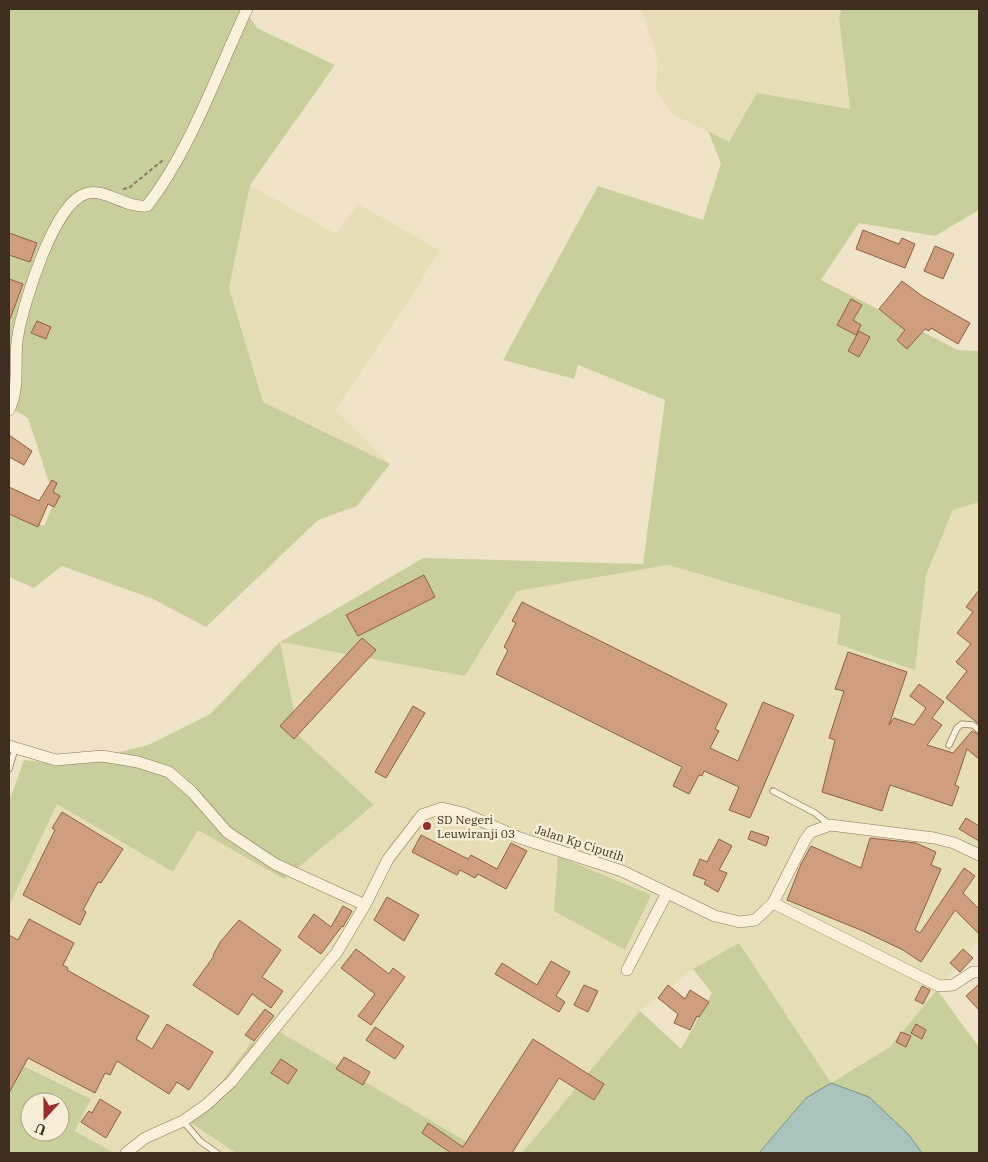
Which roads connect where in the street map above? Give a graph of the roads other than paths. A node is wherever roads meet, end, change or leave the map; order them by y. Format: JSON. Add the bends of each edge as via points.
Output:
{"nodes":[{"id":1,"x":247,"y":9,"type":"edge"},
{"id":2,"x":9,"y":410,"type":"edge"},
{"id":3,"x":979,"y":730,"type":"edge"},
{"id":4,"x":949,"y":745,"type":"dead end"},
{"id":5,"x":12,"y":748,"type":"edge"},
{"id":6,"x":9,"y":769,"type":"edge"},
{"id":7,"x":773,"y":792,"type":"dead end"},
{"id":8,"x":830,"y":825,"type":"junction"},
{"id":9,"x":979,"y":855,"type":"edge"},
{"id":10,"x":667,"y":893,"type":"junction"},
{"id":11,"x":772,"y":903,"type":"junction"},
{"id":12,"x":365,"y":905,"type":"junction"},
{"id":13,"x":627,"y":970,"type":"dead end"},
{"id":14,"x":979,"y":972,"type":"edge"},
{"id":15,"x":183,"y":1121,"type":"junction"},
{"id":16,"x":126,"y":1153,"type":"edge"},
{"id":17,"x":217,"y":1153,"type":"edge"}],
"edges":[{"from":1,"to":2,"type":"street","via":[[194,126],[147,206],[134,207],[101,193],[85,193],[61,218],[33,276],[17,337],[17,383]]},
{"from":3,"to":4,"type":"lane","via":[[974,725],[962,724]]},
{"from":5,"to":6,"type":"lane"},
{"from":5,"to":12,"type":"street","via":[[56,760],[102,756],[138,762],[169,772],[192,792],[227,832],[259,854]]},
{"from":7,"to":8,"type":"lane","via":[[815,813]]},
{"from":8,"to":9,"type":"street","via":[[934,838]]},
{"from":8,"to":11,"type":"street","name":"Jalan Kp Ciputih","via":[[811,832],[805,840]]},
{"from":10,"to":11,"type":"street","name":"Jalan Kp Ciputih","via":[[715,916],[740,922],[755,920]]},
{"from":10,"to":12,"type":"street","name":"Jalan Kp Ciputih","via":[[622,871],[520,838],[463,813],[442,808],[422,815],[410,828],[388,860]]},
{"from":10,"to":13,"type":"street"},
{"from":11,"to":14,"type":"street","via":[[939,986],[953,985],[973,972]]},
{"from":12,"to":15,"type":"street","name":"Jalan Kp Ciputih","via":[[337,952],[231,1082],[206,1106]]},
{"from":15,"to":16,"type":"street","name":"Jalan Kp Ciputih","via":[[144,1138]]},
{"from":15,"to":17,"type":"lane","via":[[200,1141]]}]}
